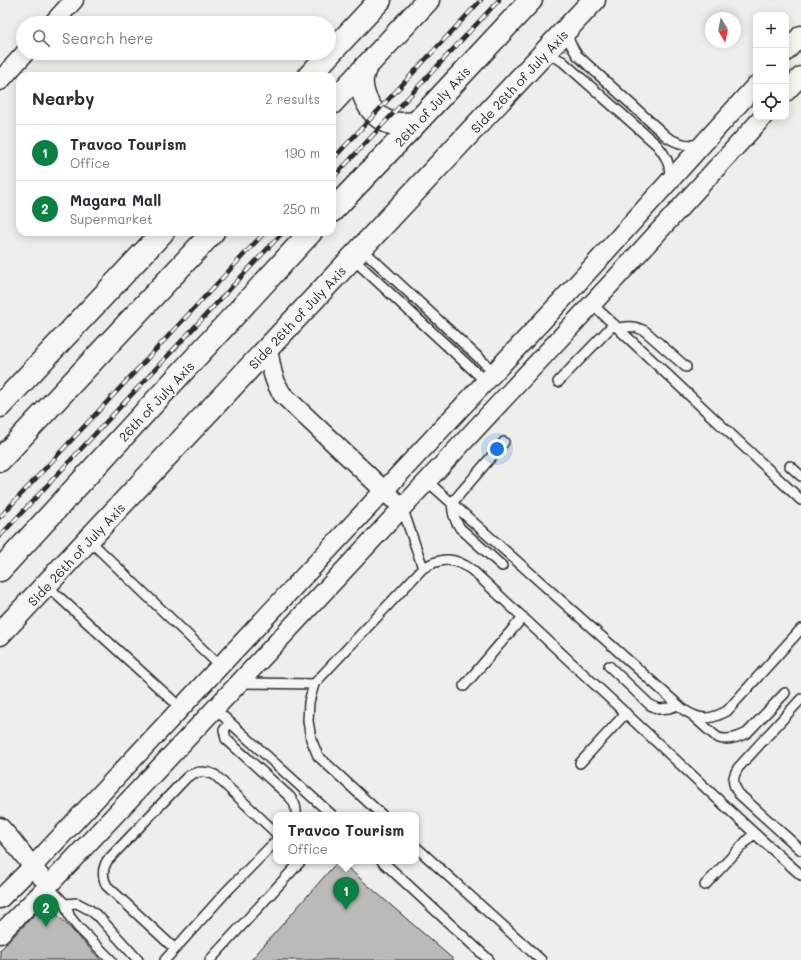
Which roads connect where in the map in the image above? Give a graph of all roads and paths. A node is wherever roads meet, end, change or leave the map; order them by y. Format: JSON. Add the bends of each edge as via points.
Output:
{"nodes":[{"id":1,"x":74,"y":0,"type":"edge"},
{"id":2,"x":380,"y":0,"type":"edge"},
{"id":3,"x":428,"y":0,"type":"edge"},
{"id":4,"x":531,"y":0,"type":"edge"},
{"id":5,"x":594,"y":0,"type":"edge"},
{"id":6,"x":59,"y":16,"type":"edge"},
{"id":7,"x":567,"y":29,"type":"junction"},
{"id":8,"x":801,"y":35,"type":"edge"},
{"id":9,"x":336,"y":47,"type":"edge"},
{"id":10,"x":789,"y":49,"type":"edge"},
{"id":11,"x":542,"y":55,"type":"junction"},
{"id":12,"x":20,"y":60,"type":"edge"},
{"id":13,"x":324,"y":60,"type":"edge"},
{"id":14,"x":366,"y":66,"type":"junction"},
{"id":15,"x":313,"y":72,"type":"edge"},
{"id":16,"x":0,"y":81,"type":"edge"},
{"id":17,"x":753,"y":88,"type":"edge"},
{"id":18,"x":336,"y":99,"type":"edge"},
{"id":19,"x":760,"y":120,"type":"edge"},
{"id":20,"x":416,"y":123,"type":"junction"},
{"id":21,"x":704,"y":143,"type":"junction"},
{"id":22,"x":670,"y":181,"type":"junction"},
{"id":23,"x":336,"y":207,"type":"edge"},
{"id":24,"x":159,"y":236,"type":"edge"},
{"id":25,"x":210,"y":236,"type":"edge"},
{"id":26,"x":295,"y":240,"type":"edge"},
{"id":27,"x":356,"y":253,"type":"junction"},
{"id":28,"x":599,"y":259,"type":"junction"},
{"id":29,"x":617,"y":277,"type":"junction"},
{"id":30,"x":575,"y":286,"type":"junction"},
{"id":31,"x":592,"y":304,"type":"junction"},
{"id":32,"x":616,"y":326,"type":"junction"},
{"id":33,"x":268,"y":348,"type":"junction"},
{"id":34,"x":686,"y":367,"type":"dead end"},
{"id":35,"x":490,"y":377,"type":"junction"},
{"id":36,"x":558,"y":382,"type":"dead end"},
{"id":37,"x":0,"y":406,"type":"edge"},
{"id":38,"x":504,"y":442,"type":"dead end"},
{"id":39,"x":0,"y":460,"type":"edge"},
{"id":40,"x":410,"y":463,"type":"junction"},
{"id":41,"x":790,"y":466,"type":"dead end"},
{"id":42,"x":801,"y":476,"type":"edge"},
{"id":43,"x":427,"y":480,"type":"junction"},
{"id":44,"x":383,"y":491,"type":"junction"},
{"id":45,"x":801,"y":500,"type":"edge"},
{"id":46,"x":452,"y":503,"type":"junction"},
{"id":47,"x":402,"y":507,"type":"junction"},
{"id":48,"x":89,"y":540,"type":"junction"},
{"id":49,"x":502,"y":566,"type":"dead end"},
{"id":50,"x":423,"y":568,"type":"junction"},
{"id":51,"x":0,"y":570,"type":"edge"},
{"id":52,"x":46,"y":585,"type":"junction"},
{"id":53,"x":523,"y":617,"type":"junction"},
{"id":54,"x":801,"y":629,"type":"edge"},
{"id":55,"x":0,"y":634,"type":"edge"},
{"id":56,"x":220,"y":666,"type":"junction"},
{"id":57,"x":609,"y":666,"type":"dead end"},
{"id":58,"x":239,"y":683,"type":"junction"},
{"id":59,"x":314,"y":684,"type":"junction"},
{"id":60,"x":464,"y":686,"type":"dead end"},
{"id":61,"x":785,"y":693,"type":"dead end"},
{"id":62,"x":801,"y":699,"type":"edge"},
{"id":63,"x":678,"y":705,"type":"junction"},
{"id":64,"x":181,"y":708,"type":"junction"},
{"id":65,"x":214,"y":708,"type":"junction"},
{"id":66,"x":626,"y":713,"type":"junction"},
{"id":67,"x":694,"y":716,"type":"junction"},
{"id":68,"x":230,"y":723,"type":"junction"},
{"id":69,"x":198,"y":724,"type":"junction"},
{"id":70,"x":580,"y":763,"type":"dead end"},
{"id":71,"x":296,"y":812,"type":"edge"},
{"id":72,"x":329,"y":812,"type":"edge"},
{"id":73,"x":379,"y":812,"type":"edge"},
{"id":74,"x":0,"y":827,"type":"edge"},
{"id":75,"x":273,"y":830,"type":"edge"},
{"id":76,"x":754,"y":833,"type":"junction"},
{"id":77,"x":273,"y":844,"type":"edge"},
{"id":78,"x":419,"y":850,"type":"edge"},
{"id":79,"x":801,"y":850,"type":"edge"},
{"id":80,"x":298,"y":864,"type":"edge"},
{"id":81,"x":385,"y":864,"type":"edge"},
{"id":82,"x":33,"y":866,"type":"junction"},
{"id":83,"x":801,"y":875,"type":"edge"},
{"id":84,"x":705,"y":885,"type":"dead end"},
{"id":85,"x":48,"y":886,"type":"junction"},
{"id":86,"x":0,"y":899,"type":"edge"},
{"id":87,"x":65,"y":904,"type":"junction"},
{"id":88,"x":0,"y":934,"type":"edge"},
{"id":89,"x":175,"y":949,"type":"junction"},
{"id":90,"x":110,"y":960,"type":"edge"},
{"id":91,"x":138,"y":960,"type":"edge"},
{"id":92,"x":165,"y":960,"type":"edge"},
{"id":93,"x":210,"y":960,"type":"edge"},
{"id":94,"x":489,"y":960,"type":"edge"},
{"id":95,"x":541,"y":960,"type":"edge"}],
"edges":[{"from":1,"to":6,"type":"street"},
{"from":2,"to":9,"type":"main road"},
{"from":3,"to":14,"type":"main road"},
{"from":4,"to":20,"type":"main road","name":"26th of July Axis"},
{"from":5,"to":7,"type":"main road","name":"Side 26th of July Axis"},
{"from":7,"to":11,"type":"main road","name":"Side 26th of July Axis"},
{"from":7,"to":21,"type":"lane","via":[[570,43],[577,55],[667,137],[681,144]]},
{"from":8,"to":10,"type":"street"},
{"from":11,"to":22,"type":"lane","via":[[562,61],[657,145],[670,165]]},
{"from":11,"to":27,"type":"main road","name":"Side 26th of July Axis"},
{"from":12,"to":16,"type":"street"},
{"from":13,"to":15,"type":"main road"},
{"from":14,"to":18,"type":"main road"},
{"from":14,"to":20,"type":"main road","via":[[362,79],[363,93],[368,105],[389,122]]},
{"from":17,"to":21,"type":"street"},
{"from":19,"to":29,"type":"street"},
{"from":20,"to":23,"type":"main road","name":"26th of July Axis"},
{"from":21,"to":22,"type":"street"},
{"from":22,"to":28,"type":"street"},
{"from":24,"to":37,"type":"main road"},
{"from":25,"to":39,"type":"main road"},
{"from":26,"to":51,"type":"main road","name":"26th of July Axis"},
{"from":27,"to":33,"type":"main road","name":"Side 26th of July Axis"},
{"from":27,"to":35,"type":"lane"},
{"from":27,"to":35,"type":"lane"},
{"from":28,"to":29,"type":"street"},
{"from":28,"to":30,"type":"street"},
{"from":29,"to":31,"type":"street"},
{"from":30,"to":31,"type":"street"},
{"from":30,"to":35,"type":"street"},
{"from":31,"to":32,"type":"lane"},
{"from":31,"to":43,"type":"street"},
{"from":32,"to":34,"type":"lane","via":[[637,327],[645,331]]},
{"from":32,"to":36,"type":"lane"},
{"from":32,"to":45,"type":"lane"},
{"from":33,"to":44,"type":"street","via":[[272,374],[282,394]]},
{"from":33,"to":48,"type":"main road","name":"Side 26th of July Axis"},
{"from":35,"to":40,"type":"street"},
{"from":38,"to":46,"type":"lane"},
{"from":40,"to":43,"type":"street"},
{"from":40,"to":44,"type":"street"},
{"from":41,"to":42,"type":"lane"},
{"from":43,"to":46,"type":"lane"},
{"from":43,"to":47,"type":"street"},
{"from":44,"to":47,"type":"street"},
{"from":44,"to":56,"type":"street"},
{"from":46,"to":49,"type":"lane","via":[[453,516],[460,528]]},
{"from":46,"to":63,"type":"lane"},
{"from":47,"to":50,"type":"lane"},
{"from":47,"to":58,"type":"street"},
{"from":48,"to":52,"type":"main road","name":"Side 26th of July Axis"},
{"from":48,"to":56,"type":"lane"},
{"from":50,"to":53,"type":"lane","via":[[442,560],[453,560],[463,564]]},
{"from":50,"to":59,"type":"lane"},
{"from":52,"to":55,"type":"main road","name":"Side 26th of July Axis"},
{"from":52,"to":64,"type":"lane"},
{"from":53,"to":60,"type":"lane"},
{"from":53,"to":66,"type":"lane"},
{"from":54,"to":67,"type":"lane","via":[[727,711],[717,717]]},
{"from":56,"to":58,"type":"street"},
{"from":56,"to":64,"type":"street"},
{"from":57,"to":63,"type":"lane","via":[[650,705],[659,709]]},
{"from":58,"to":59,"type":"lane"},
{"from":58,"to":65,"type":"street"},
{"from":59,"to":73,"type":"lane","via":[[309,702],[308,721],[311,739],[318,756]]},
{"from":61,"to":67,"type":"lane","via":[[747,733],[739,737],[718,738]]},
{"from":62,"to":79,"type":"lane","via":[[738,768],[734,774],[734,782],[739,794]]},
{"from":63,"to":67,"type":"lane"},
{"from":64,"to":69,"type":"street"},
{"from":64,"to":82,"type":"street"},
{"from":65,"to":68,"type":"lane"},
{"from":65,"to":69,"type":"street"},
{"from":66,"to":70,"type":"lane"},
{"from":66,"to":76,"type":"lane"},
{"from":68,"to":71,"type":"lane","via":[[224,730],[226,739],[290,797]]},
{"from":68,"to":72,"type":"lane"},
{"from":69,"to":85,"type":"street"},
{"from":74,"to":82,"type":"street"},
{"from":75,"to":89,"type":"lane","via":[[215,775],[199,772],[187,777],[107,861],[103,871],[107,886]]},
{"from":76,"to":83,"type":"lane"},
{"from":76,"to":84,"type":"lane"},
{"from":77,"to":89,"type":"lane"},
{"from":78,"to":95,"type":"lane"},
{"from":80,"to":93,"type":"lane"},
{"from":81,"to":94,"type":"lane"},
{"from":82,"to":85,"type":"street"},
{"from":82,"to":86,"type":"street"},
{"from":85,"to":87,"type":"lane"},
{"from":85,"to":88,"type":"street"},
{"from":87,"to":90,"type":"lane","via":[[70,917],[78,927]]},
{"from":87,"to":91,"type":"lane","via":[[77,903],[90,910]]},
{"from":89,"to":92,"type":"lane"}]}
